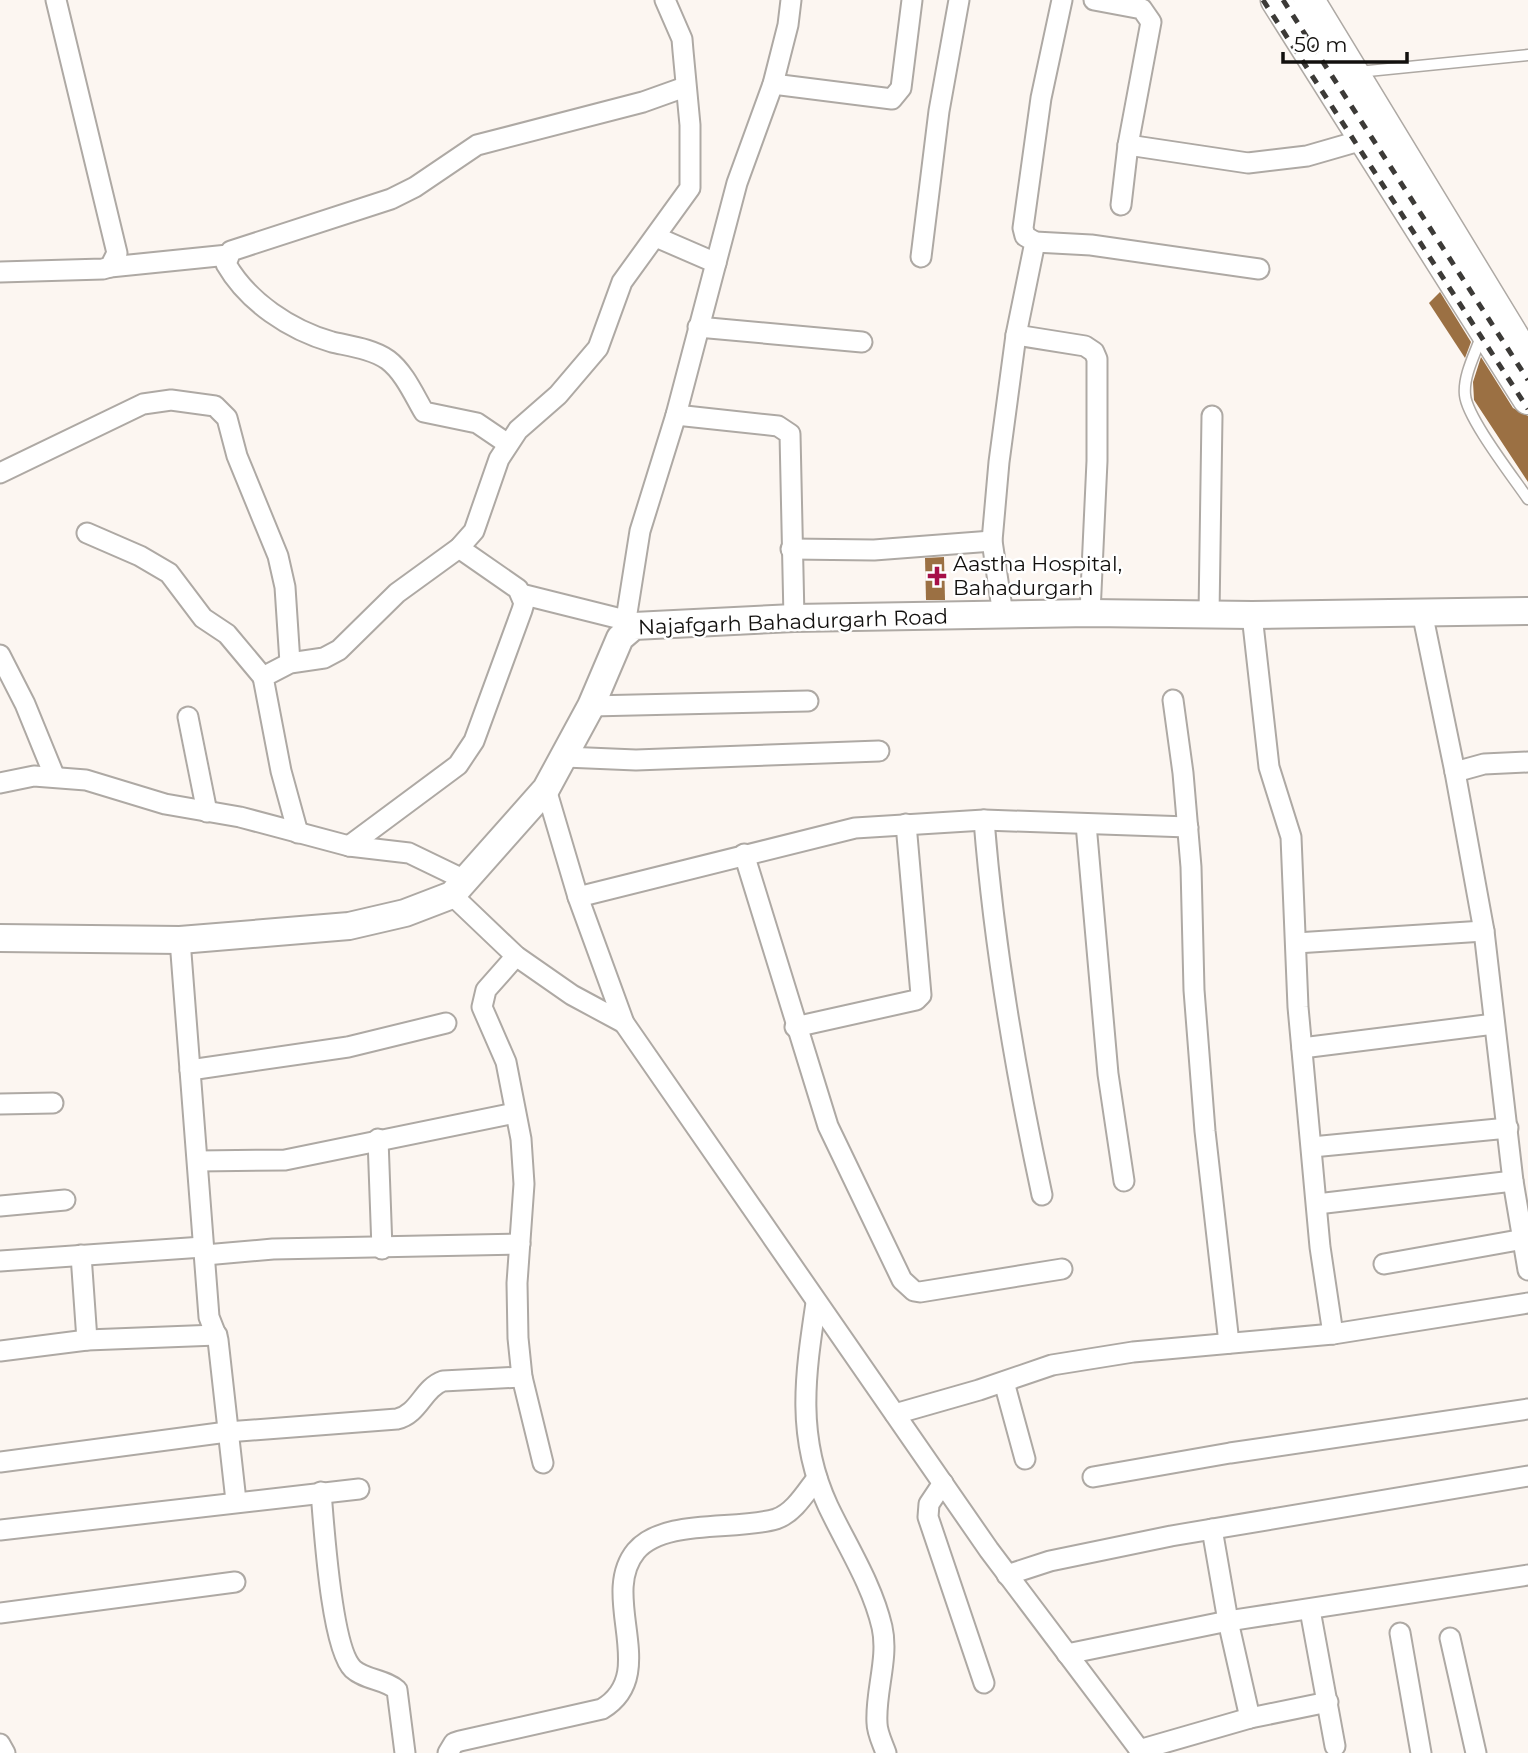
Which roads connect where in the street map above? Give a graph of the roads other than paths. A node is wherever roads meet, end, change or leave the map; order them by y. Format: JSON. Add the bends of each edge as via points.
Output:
{"nodes":[{"id":1,"x":57,"y":0,"type":"edge"},
{"id":2,"x":665,"y":0,"type":"edge"},
{"id":3,"x":791,"y":0,"type":"edge"},
{"id":4,"x":912,"y":0,"type":"edge"},
{"id":5,"x":959,"y":0,"type":"edge"},
{"id":6,"x":1062,"y":0,"type":"edge"},
{"id":7,"x":1094,"y":0,"type":"edge"},
{"id":8,"x":1276,"y":0,"type":"edge"},
{"id":9,"x":1309,"y":0,"type":"edge"},
{"id":10,"x":1528,"y":55,"type":"edge"},
{"id":11,"x":1341,"y":76,"type":"junction"},
{"id":12,"x":773,"y":84,"type":"junction"},
{"id":13,"x":685,"y":88,"type":"junction"},
{"id":14,"x":1366,"y":139,"type":"junction"},
{"id":15,"x":1128,"y":145,"type":"junction"},
{"id":16,"x":1121,"y":205,"type":"dead end"},
{"id":17,"x":656,"y":237,"type":"junction"},
{"id":18,"x":1035,"y":242,"type":"junction"},
{"id":19,"x":228,"y":255,"type":"junction"},
{"id":20,"x":921,"y":257,"type":"dead end"},
{"id":21,"x":716,"y":263,"type":"junction"},
{"id":22,"x":110,"y":267,"type":"junction"},
{"id":23,"x":1259,"y":269,"type":"dead end"},
{"id":24,"x":0,"y":272,"type":"edge"},
{"id":25,"x":698,"y":327,"type":"junction"},
{"id":26,"x":1484,"y":330,"type":"junction"},
{"id":27,"x":1016,"y":335,"type":"junction"},
{"id":28,"x":862,"y":342,"type":"dead end"},
{"id":29,"x":1528,"y":360,"type":"edge"},
{"id":30,"x":1528,"y":399,"type":"edge"},
{"id":31,"x":676,"y":415,"type":"junction"},
{"id":32,"x":1212,"y":416,"type":"dead end"},
{"id":33,"x":509,"y":444,"type":"junction"},
{"id":34,"x":0,"y":473,"type":"edge"},
{"id":35,"x":1528,"y":499,"type":"edge"},
{"id":36,"x":87,"y":533,"type":"dead end"},
{"id":37,"x":992,"y":541,"type":"junction"},
{"id":38,"x":459,"y":548,"type":"junction"},
{"id":39,"x":790,"y":548,"type":"junction"},
{"id":40,"x":521,"y":594,"type":"junction"},
{"id":41,"x":1528,"y":611,"type":"edge"},
{"id":42,"x":1422,"y":612,"type":"junction"},
{"id":43,"x":1090,"y":613,"type":"junction"},
{"id":44,"x":1209,"y":614,"type":"junction"},
{"id":45,"x":1003,"y":615,"type":"junction"},
{"id":46,"x":1252,"y":615,"type":"junction"},
{"id":47,"x":794,"y":618,"type":"junction"},
{"id":48,"x":624,"y":626,"type":"junction"},
{"id":49,"x":0,"y":655,"type":"edge"},
{"id":50,"x":290,"y":663,"type":"junction"},
{"id":51,"x":262,"y":677,"type":"junction"},
{"id":52,"x":1173,"y":700,"type":"dead end"},
{"id":53,"x":808,"y":701,"type":"dead end"},
{"id":54,"x":591,"y":706,"type":"junction"},
{"id":55,"x":188,"y":717,"type":"dead end"},
{"id":56,"x":879,"y":751,"type":"dead end"},
{"id":57,"x":565,"y":757,"type":"junction"},
{"id":58,"x":1528,"y":762,"type":"edge"},
{"id":59,"x":1455,"y":772,"type":"junction"},
{"id":60,"x":54,"y":775,"type":"junction"},
{"id":61,"x":0,"y":783,"type":"edge"},
{"id":62,"x":546,"y":789,"type":"junction"},
{"id":63,"x":207,"y":813,"type":"junction"},
{"id":64,"x":984,"y":820,"type":"junction"},
{"id":65,"x":906,"y":824,"type":"junction"},
{"id":66,"x":1086,"y":824,"type":"junction"},
{"id":67,"x":1188,"y":827,"type":"junction"},
{"id":68,"x":298,"y":832,"type":"junction"},
{"id":69,"x":349,"y":846,"type":"junction"},
{"id":70,"x":744,"y":854,"type":"junction"},
{"id":71,"x":460,"y":888,"type":"junction"},
{"id":72,"x":578,"y":897,"type":"junction"},
{"id":73,"x":1484,"y":931,"type":"junction"},
{"id":74,"x":0,"y":937,"type":"edge"},
{"id":75,"x":180,"y":940,"type":"junction"},
{"id":76,"x":1296,"y":943,"type":"junction"},
{"id":77,"x":516,"y":956,"type":"junction"},
{"id":78,"x":446,"y":1023,"type":"dead end"},
{"id":79,"x":624,"y":1023,"type":"junction"},
{"id":80,"x":1494,"y":1024,"type":"junction"},
{"id":81,"x":795,"y":1027,"type":"junction"},
{"id":82,"x":1302,"y":1048,"type":"junction"},
{"id":83,"x":190,"y":1070,"type":"junction"},
{"id":84,"x":53,"y":1103,"type":"dead end"},
{"id":85,"x":0,"y":1104,"type":"edge"},
{"id":86,"x":515,"y":1113,"type":"junction"},
{"id":87,"x":1508,"y":1128,"type":"junction"},
{"id":88,"x":377,"y":1139,"type":"junction"},
{"id":89,"x":1312,"y":1147,"type":"junction"},
{"id":90,"x":198,"y":1161,"type":"junction"},
{"id":91,"x":1124,"y":1181,"type":"dead end"},
{"id":92,"x":1513,"y":1181,"type":"junction"},
{"id":93,"x":1042,"y":1195,"type":"dead end"},
{"id":94,"x":65,"y":1200,"type":"dead end"},
{"id":95,"x":1317,"y":1204,"type":"junction"},
{"id":96,"x":0,"y":1206,"type":"edge"},
{"id":97,"x":1524,"y":1239,"type":"junction"},
{"id":98,"x":520,"y":1244,"type":"junction"},
{"id":99,"x":382,"y":1249,"type":"junction"},
{"id":100,"x":204,"y":1251,"type":"junction"},
{"id":101,"x":81,"y":1255,"type":"junction"},
{"id":102,"x":0,"y":1261,"type":"edge"},
{"id":103,"x":1384,"y":1264,"type":"dead end"},
{"id":104,"x":1062,"y":1269,"type":"dead end"},
{"id":105,"x":1528,"y":1270,"type":"edge"},
{"id":106,"x":816,"y":1303,"type":"junction"},
{"id":107,"x":1528,"y":1303,"type":"edge"},
{"id":108,"x":1333,"y":1334,"type":"junction"},
{"id":109,"x":217,"y":1335,"type":"junction"},
{"id":110,"x":87,"y":1340,"type":"junction"},
{"id":111,"x":1229,"y":1343,"type":"junction"},
{"id":112,"x":0,"y":1351,"type":"edge"},
{"id":113,"x":522,"y":1377,"type":"junction"},
{"id":114,"x":1004,"y":1381,"type":"junction"},
{"id":115,"x":1528,"y":1409,"type":"edge"},
{"id":116,"x":895,"y":1414,"type":"junction"},
{"id":117,"x":227,"y":1432,"type":"junction"},
{"id":118,"x":1026,"y":1459,"type":"dead end"},
{"id":119,"x":0,"y":1462,"type":"edge"},
{"id":120,"x":543,"y":1463,"type":"dead end"},
{"id":121,"x":1528,"y":1476,"type":"edge"},
{"id":122,"x":1093,"y":1477,"type":"dead end"},
{"id":123,"x":817,"y":1478,"type":"junction"},
{"id":124,"x":943,"y":1483,"type":"junction"},
{"id":125,"x":359,"y":1489,"type":"dead end"},
{"id":126,"x":321,"y":1492,"type":"junction"},
{"id":127,"x":236,"y":1501,"type":"junction"},
{"id":128,"x":1212,"y":1529,"type":"junction"},
{"id":129,"x":0,"y":1530,"type":"edge"},
{"id":130,"x":1007,"y":1575,"type":"junction"},
{"id":131,"x":1528,"y":1575,"type":"edge"},
{"id":132,"x":235,"y":1582,"type":"dead end"},
{"id":133,"x":1310,"y":1610,"type":"junction"},
{"id":134,"x":0,"y":1613,"type":"edge"},
{"id":135,"x":1228,"y":1621,"type":"junction"},
{"id":136,"x":1400,"y":1633,"type":"dead end"},
{"id":137,"x":1450,"y":1638,"type":"dead end"},
{"id":138,"x":1067,"y":1654,"type":"junction"},
{"id":139,"x":984,"y":1683,"type":"dead end"},
{"id":140,"x":1328,"y":1702,"type":"junction"},
{"id":141,"x":1250,"y":1718,"type":"junction"},
{"id":142,"x":0,"y":1744,"type":"edge"},
{"id":143,"x":1335,"y":1746,"type":"dead end"},
{"id":144,"x":1141,"y":1751,"type":"edge"},
{"id":145,"x":5,"y":1753,"type":"edge"},
{"id":146,"x":405,"y":1753,"type":"edge"},
{"id":147,"x":448,"y":1753,"type":"edge"},
{"id":148,"x":886,"y":1753,"type":"edge"},
{"id":149,"x":1421,"y":1753,"type":"edge"},
{"id":150,"x":1476,"y":1753,"type":"edge"}],
"edges":[{"from":1,"to":22,"type":"street","via":[[110,216],[117,253]]},
{"from":2,"to":13,"type":"street","via":[[682,39]]},
{"from":3,"to":12,"type":"street"},
{"from":4,"to":12,"type":"street","via":[[901,88],[892,99]]},
{"from":5,"to":20,"type":"street","via":[[939,111]]},
{"from":6,"to":18,"type":"street","via":[[1041,98],[1023,228],[1025,236]]},
{"from":7,"to":15,"type":"street","via":[[1142,9],[1151,22]]},
{"from":8,"to":11,"type":"main road"},
{"from":9,"to":11,"type":"main road"},
{"from":10,"to":11,"type":"lane"},
{"from":11,"to":14,"type":"main road"},
{"from":11,"to":29,"type":"main road"},
{"from":12,"to":21,"type":"street","via":[[737,183]]},
{"from":13,"to":17,"type":"street","via":[[691,125],[690,188]]},
{"from":13,"to":19,"type":"street","via":[[477,145],[391,198]]},
{"from":14,"to":15,"type":"street","via":[[1307,156],[1248,163]]},
{"from":14,"to":26,"type":"main road"},
{"from":15,"to":16,"type":"street"},
{"from":17,"to":21,"type":"street"},
{"from":17,"to":33,"type":"street","via":[[622,282],[598,348],[587,365]]},
{"from":18,"to":23,"type":"street"},
{"from":18,"to":27,"type":"street"},
{"from":19,"to":22,"type":"street"},
{"from":19,"to":33,"type":"street","via":[[226,264],[249,295],[281,319],[324,340],[381,356],[400,371],[424,412],[477,423]]},
{"from":21,"to":25,"type":"street"},
{"from":22,"to":24,"type":"street"},
{"from":25,"to":28,"type":"street"},
{"from":25,"to":31,"type":"street"},
{"from":26,"to":30,"type":"main road"},
{"from":26,"to":35,"type":"lane","via":[[1468,372],[1465,396]]},
{"from":27,"to":37,"type":"street"},
{"from":27,"to":43,"type":"street","via":[[1085,346],[1097,359]]},
{"from":31,"to":39,"type":"street","via":[[778,426],[790,434]]},
{"from":31,"to":48,"type":"street","via":[[635,551]]},
{"from":32,"to":44,"type":"street"},
{"from":33,"to":38,"type":"street","via":[[474,531]]},
{"from":34,"to":50,"type":"street","via":[[143,404],[171,400],[215,406],[227,418],[237,456],[278,556],[285,587]]},
{"from":36,"to":51,"type":"street","via":[[169,573],[202,618],[227,634]]},
{"from":37,"to":39,"type":"street","via":[[874,550]]},
{"from":37,"to":45,"type":"street"},
{"from":38,"to":40,"type":"street"},
{"from":38,"to":50,"type":"street","via":[[397,593],[339,650],[324,658]]},
{"from":39,"to":47,"type":"street"},
{"from":40,"to":48,"type":"street"},
{"from":40,"to":69,"type":"street","via":[[524,603],[474,741],[458,765]]},
{"from":41,"to":42,"type":"street","name":"Najafgarh Bahadurgarh Road"},
{"from":42,"to":46,"type":"street","name":"Najafgarh Bahadurgarh Road"},
{"from":42,"to":59,"type":"street"},
{"from":43,"to":44,"type":"street","name":"Najafgarh Bahadurgarh Road"},
{"from":43,"to":45,"type":"street","name":"Najafgarh Bahadurgarh Road"},
{"from":44,"to":46,"type":"street","name":"Najafgarh Bahadurgarh Road"},
{"from":45,"to":47,"type":"street","name":"Najafgarh Bahadurgarh Road"},
{"from":46,"to":76,"type":"street","via":[[1269,767],[1291,837]]},
{"from":47,"to":48,"type":"street","name":"Najafgarh Bahadurgarh Road"},
{"from":48,"to":54,"type":"street","name":"Najafgarh Bahadurgarh Road"},
{"from":49,"to":60,"type":"street"},
{"from":50,"to":51,"type":"street"},
{"from":51,"to":68,"type":"street"},
{"from":52,"to":67,"type":"street"},
{"from":53,"to":54,"type":"street"},
{"from":54,"to":57,"type":"street","name":"Najafgarh Bahadurgarh Road"},
{"from":55,"to":63,"type":"street"},
{"from":56,"to":57,"type":"street","via":[[636,760]]},
{"from":57,"to":62,"type":"street","name":"Najafgarh Bahadurgarh Road"},
{"from":58,"to":59,"type":"street","via":[[1484,764]]},
{"from":59,"to":73,"type":"street"},
{"from":60,"to":61,"type":"street"},
{"from":60,"to":63,"type":"street"},
{"from":62,"to":71,"type":"street","name":"Najafgarh Bahadurgarh Road"},
{"from":62,"to":72,"type":"street"},
{"from":63,"to":68,"type":"street"},
{"from":64,"to":65,"type":"street"},
{"from":64,"to":66,"type":"street"},
{"from":64,"to":93,"type":"street","via":[[1008,1028]]},
{"from":65,"to":70,"type":"street","via":[[836,832]]},
{"from":65,"to":81,"type":"street","via":[[921,995],[908,1002]]},
{"from":66,"to":67,"type":"street"},
{"from":66,"to":91,"type":"street","via":[[1108,1074]]},
{"from":67,"to":111,"type":"street","via":[[1199,1059]]},
{"from":68,"to":69,"type":"street"},
{"from":69,"to":71,"type":"street","via":[[421,856]]},
{"from":70,"to":72,"type":"street"},
{"from":70,"to":81,"type":"street"},
{"from":71,"to":75,"type":"street","name":"Najafgarh Bahadurgarh Road","via":[[405,913],[349,926]]},
{"from":71,"to":77,"type":"street"},
{"from":72,"to":79,"type":"street"},
{"from":73,"to":76,"type":"street"},
{"from":73,"to":80,"type":"street"},
{"from":74,"to":75,"type":"street","name":"Najafgarh Bahadurgarh Road"},
{"from":75,"to":83,"type":"street"},
{"from":76,"to":82,"type":"street"},
{"from":77,"to":79,"type":"street","via":[[572,995]]},
{"from":77,"to":86,"type":"street","via":[[486,990],[482,1007],[506,1062]]},
{"from":78,"to":83,"type":"street","via":[[348,1047]]},
{"from":79,"to":106,"type":"street"},
{"from":80,"to":82,"type":"street"},
{"from":80,"to":87,"type":"street"},
{"from":81,"to":104,"type":"street","via":[[828,1126],[909,1288],[920,1292]]},
{"from":82,"to":89,"type":"street"},
{"from":83,"to":90,"type":"street"},
{"from":84,"to":85,"type":"street"},
{"from":86,"to":88,"type":"street"},
{"from":86,"to":98,"type":"street","via":[[524,1184]]},
{"from":87,"to":89,"type":"street"},
{"from":87,"to":92,"type":"street"},
{"from":88,"to":90,"type":"street","via":[[285,1160]]},
{"from":88,"to":99,"type":"street"},
{"from":89,"to":95,"type":"street"},
{"from":90,"to":100,"type":"street"},
{"from":92,"to":95,"type":"street"},
{"from":92,"to":97,"type":"street"},
{"from":94,"to":96,"type":"street"},
{"from":95,"to":108,"type":"street"},
{"from":97,"to":103,"type":"street"},
{"from":97,"to":105,"type":"street"},
{"from":98,"to":99,"type":"street"},
{"from":98,"to":113,"type":"street","via":[[516,1305]]},
{"from":99,"to":100,"type":"street"},
{"from":100,"to":101,"type":"street"},
{"from":100,"to":109,"type":"street","via":[[209,1317]]},
{"from":101,"to":102,"type":"street"},
{"from":101,"to":110,"type":"street"},
{"from":106,"to":116,"type":"street"},
{"from":106,"to":123,"type":"street","via":[[804,1420]]},
{"from":107,"to":108,"type":"street"},
{"from":108,"to":111,"type":"street"},
{"from":109,"to":110,"type":"street"},
{"from":109,"to":117,"type":"street"},
{"from":110,"to":112,"type":"street"},
{"from":111,"to":114,"type":"street","via":[[1061,1363]]},
{"from":113,"to":117,"type":"street","via":[[443,1381],[433,1385],[406,1417],[397,1419]]},
{"from":113,"to":120,"type":"street"},
{"from":114,"to":116,"type":"street"},
{"from":114,"to":118,"type":"street"},
{"from":115,"to":122,"type":"street"},
{"from":116,"to":124,"type":"street"},
{"from":117,"to":119,"type":"street"},
{"from":117,"to":127,"type":"street"},
{"from":121,"to":128,"type":"street"},
{"from":123,"to":147,"type":"street","via":[[796,1505],[776,1519],[670,1533],[652,1538],[637,1551],[623,1581],[628,1681],[612,1703],[460,1741]]},
{"from":123,"to":148,"type":"street","via":[[876,1601],[883,1632],[876,1726]]},
{"from":124,"to":130,"type":"street"},
{"from":124,"to":139,"type":"street","via":[[929,1504],[928,1517]]},
{"from":125,"to":126,"type":"street"},
{"from":126,"to":127,"type":"street"},
{"from":126,"to":146,"type":"street","via":[[327,1565],[346,1658],[356,1671],[397,1690]]},
{"from":127,"to":129,"type":"street"},
{"from":128,"to":130,"type":"street","via":[[1050,1561]]},
{"from":128,"to":135,"type":"street"},
{"from":130,"to":138,"type":"street"},
{"from":131,"to":133,"type":"street"},
{"from":132,"to":134,"type":"street"},
{"from":133,"to":135,"type":"street"},
{"from":133,"to":140,"type":"street"},
{"from":135,"to":138,"type":"street"},
{"from":135,"to":141,"type":"street"},
{"from":136,"to":149,"type":"street"},
{"from":137,"to":150,"type":"street"},
{"from":138,"to":144,"type":"street"},
{"from":140,"to":141,"type":"street"},
{"from":140,"to":143,"type":"street"},
{"from":141,"to":144,"type":"street"},
{"from":142,"to":145,"type":"street"}]}
